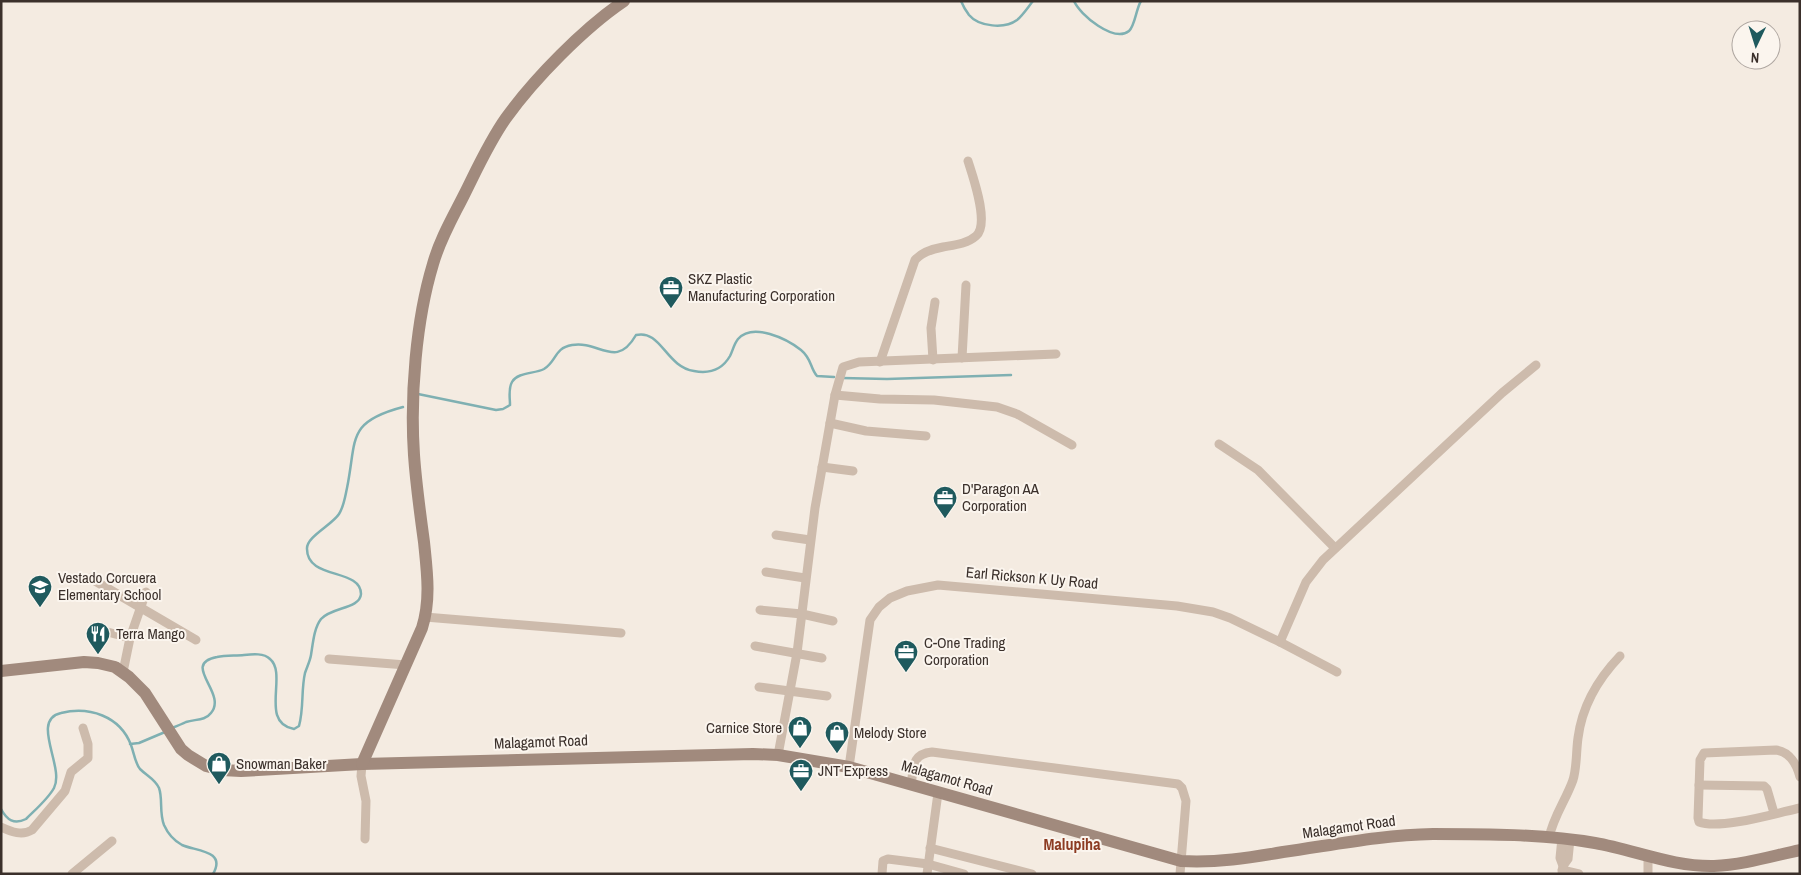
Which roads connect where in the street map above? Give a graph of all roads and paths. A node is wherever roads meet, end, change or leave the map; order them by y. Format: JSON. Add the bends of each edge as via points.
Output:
{"nodes":[{"id":1,"x":624,"y":1,"type":"edge"},
{"id":2,"x":968,"y":161,"type":"dead end"},
{"id":3,"x":966,"y":285,"type":"dead end"},
{"id":4,"x":936,"y":302,"type":"dead end"},
{"id":5,"x":1056,"y":354,"type":"dead end"},
{"id":6,"x":962,"y":358,"type":"junction"},
{"id":7,"x":933,"y":360,"type":"junction"},
{"id":8,"x":880,"y":362,"type":"junction"},
{"id":9,"x":1536,"y":365,"type":"dead end"},
{"id":10,"x":835,"y":395,"type":"junction"},
{"id":11,"x":830,"y":423,"type":"junction"},
{"id":12,"x":926,"y":436,"type":"dead end"},
{"id":13,"x":1219,"y":444,"type":"dead end"},
{"id":14,"x":1072,"y":445,"type":"dead end"},
{"id":15,"x":822,"y":467,"type":"junction"},
{"id":16,"x":853,"y":471,"type":"dead end"},
{"id":17,"x":776,"y":535,"type":"dead end"},
{"id":18,"x":810,"y":540,"type":"junction"},
{"id":19,"x":1335,"y":548,"type":"junction"},
{"id":20,"x":766,"y":572,"type":"dead end"},
{"id":21,"x":90,"y":578,"type":"dead end"},
{"id":22,"x":805,"y":578,"type":"junction"},
{"id":23,"x":146,"y":592,"type":"dead end"},
{"id":24,"x":140,"y":607,"type":"junction"},
{"id":25,"x":760,"y":610,"type":"dead end"},
{"id":26,"x":802,"y":614,"type":"junction"},
{"id":27,"x":426,"y":617,"type":"junction"},
{"id":28,"x":833,"y":621,"type":"dead end"},
{"id":29,"x":100,"y":630,"type":"dead end"},
{"id":30,"x":621,"y":633,"type":"dead end"},
{"id":31,"x":130,"y":638,"type":"junction"},
{"id":32,"x":196,"y":640,"type":"dead end"},
{"id":33,"x":1280,"y":642,"type":"junction"},
{"id":34,"x":755,"y":646,"type":"dead end"},
{"id":35,"x":797,"y":653,"type":"junction"},
{"id":36,"x":1620,"y":656,"type":"dead end"},
{"id":37,"x":330,"y":658,"type":"dead end"},
{"id":38,"x":822,"y":658,"type":"dead end"},
{"id":39,"x":406,"y":665,"type":"junction"},
{"id":40,"x":1,"y":670,"type":"edge"},
{"id":41,"x":123,"y":672,"type":"junction"},
{"id":42,"x":1337,"y":672,"type":"dead end"},
{"id":43,"x":759,"y":687,"type":"dead end"},
{"id":44,"x":790,"y":691,"type":"junction"},
{"id":45,"x":827,"y":696,"type":"dead end"},
{"id":46,"x":83,"y":728,"type":"dead end"},
{"id":47,"x":778,"y":755,"type":"junction"},
{"id":48,"x":362,"y":764,"type":"junction"},
{"id":49,"x":849,"y":767,"type":"junction"},
{"id":50,"x":1799,"y":775,"type":"edge"},
{"id":51,"x":912,"y":785,"type":"junction"},
{"id":52,"x":1699,"y":785,"type":"junction"},
{"id":53,"x":938,"y":793,"type":"junction"},
{"id":54,"x":1800,"y":808,"type":"edge"},
{"id":55,"x":1774,"y":814,"type":"junction"},
{"id":56,"x":1,"y":827,"type":"edge"},
{"id":57,"x":1560,"y":838,"type":"junction"},
{"id":58,"x":365,"y":839,"type":"dead end"},
{"id":59,"x":112,"y":841,"type":"dead end"},
{"id":60,"x":930,"y":848,"type":"junction"},
{"id":61,"x":1800,"y":850,"type":"edge"},
{"id":62,"x":1648,"y":856,"type":"junction"},
{"id":63,"x":928,"y":864,"type":"junction"},
{"id":64,"x":1180,"y":867,"type":"edge"},
{"id":65,"x":1562,"y":870,"type":"edge"},
{"id":66,"x":72,"y":874,"type":"edge"},
{"id":67,"x":882,"y":874,"type":"edge"},
{"id":68,"x":927,"y":874,"type":"edge"},
{"id":69,"x":964,"y":874,"type":"edge"},
{"id":70,"x":1032,"y":874,"type":"edge"},
{"id":71,"x":1580,"y":874,"type":"edge"},
{"id":72,"x":1648,"y":874,"type":"edge"}],
"edges":[{"from":1,"to":27,"type":"street","via":[[582,35],[505,119],[485,152],[435,257],[423,310],[413,394],[414,454],[427,581]]},
{"from":2,"to":8,"type":"street","via":[[981,212],[981,229],[966,242],[926,252],[915,260]]},
{"from":3,"to":6,"type":"street"},
{"from":4,"to":7,"type":"street","via":[[931,328]]},
{"from":5,"to":6,"type":"street"},
{"from":6,"to":7,"type":"street"},
{"from":7,"to":8,"type":"street"},
{"from":8,"to":10,"type":"street","via":[[858,362],[843,367]]},
{"from":9,"to":19,"type":"street"},
{"from":10,"to":11,"type":"street"},
{"from":10,"to":14,"type":"street","via":[[934,400],[997,408],[1017,414]]},
{"from":11,"to":12,"type":"street","via":[[866,431]]},
{"from":11,"to":15,"type":"street"},
{"from":13,"to":19,"type":"street","via":[[1258,470]]},
{"from":15,"to":16,"type":"street"},
{"from":15,"to":18,"type":"street"},
{"from":17,"to":18,"type":"street"},
{"from":18,"to":22,"type":"street"},
{"from":19,"to":33,"type":"street","via":[[1306,582]]},
{"from":20,"to":22,"type":"street"},
{"from":21,"to":24,"type":"street"},
{"from":22,"to":26,"type":"street"},
{"from":23,"to":24,"type":"street"},
{"from":24,"to":31,"type":"street"},
{"from":24,"to":32,"type":"street"},
{"from":25,"to":26,"type":"street"},
{"from":26,"to":28,"type":"street"},
{"from":26,"to":35,"type":"street"},
{"from":27,"to":30,"type":"street"},
{"from":27,"to":39,"type":"street"},
{"from":29,"to":31,"type":"street"},
{"from":31,"to":41,"type":"street"},
{"from":33,"to":42,"type":"street","name":"Earl Rickson K Uy Road"},
{"from":33,"to":49,"type":"street","name":"Earl Rickson K Uy Road","via":[[1213,612],[1177,606],[950,585],[907,591],[883,603],[870,620]]},
{"from":34,"to":35,"type":"street"},
{"from":35,"to":38,"type":"street"},
{"from":35,"to":44,"type":"street"},
{"from":36,"to":57,"type":"street","via":[[1599,680],[1582,715],[1573,779],[1554,819]]},
{"from":37,"to":39,"type":"street"},
{"from":39,"to":48,"type":"street"},
{"from":40,"to":41,"type":"street","name":"Malagamot Road","via":[[84,662],[107,664]]},
{"from":41,"to":48,"type":"street","name":"Malagamot Road","via":[[145,693],[181,749],[206,766],[240,771]]},
{"from":43,"to":44,"type":"street"},
{"from":44,"to":45,"type":"street"},
{"from":44,"to":47,"type":"street"},
{"from":46,"to":56,"type":"street","via":[[88,758],[71,772],[59,801],[28,833]]},
{"from":47,"to":48,"type":"street","name":"Malagamot Road","via":[[730,753]]},
{"from":47,"to":49,"type":"street","name":"Malagamot Road"},
{"from":48,"to":58,"type":"street","via":[[366,801]]},
{"from":49,"to":51,"type":"street","name":"Malagamot Road"},
{"from":50,"to":52,"type":"street","via":[[1791,758],[1782,751],[1706,753],[1701,756]]},
{"from":51,"to":53,"type":"street","name":"Malagamot Road"},
{"from":51,"to":64,"type":"street","via":[[918,757],[932,752],[1178,784],[1186,801]]},
{"from":52,"to":55,"type":"street","via":[[1764,786]]},
{"from":52,"to":55,"type":"street","via":[[1699,822],[1732,822]]},
{"from":53,"to":60,"type":"street"},
{"from":53,"to":64,"type":"street","name":"Malagamot Road"},
{"from":54,"to":55,"type":"street"},
{"from":57,"to":62,"type":"street","name":"Malagamot Road"},
{"from":57,"to":64,"type":"street","name":"Malagamot Road","via":[[1415,835],[1374,838]]},
{"from":57,"to":65,"type":"street"},
{"from":59,"to":66,"type":"street"},
{"from":60,"to":63,"type":"street"},
{"from":60,"to":70,"type":"street"},
{"from":61,"to":62,"type":"street","name":"Malagamot Road","via":[[1714,866]]},
{"from":62,"to":72,"type":"street"},
{"from":63,"to":67,"type":"street","via":[[888,859],[883,861]]},
{"from":63,"to":68,"type":"street"},
{"from":63,"to":69,"type":"street"},
{"from":65,"to":71,"type":"street"}]}
